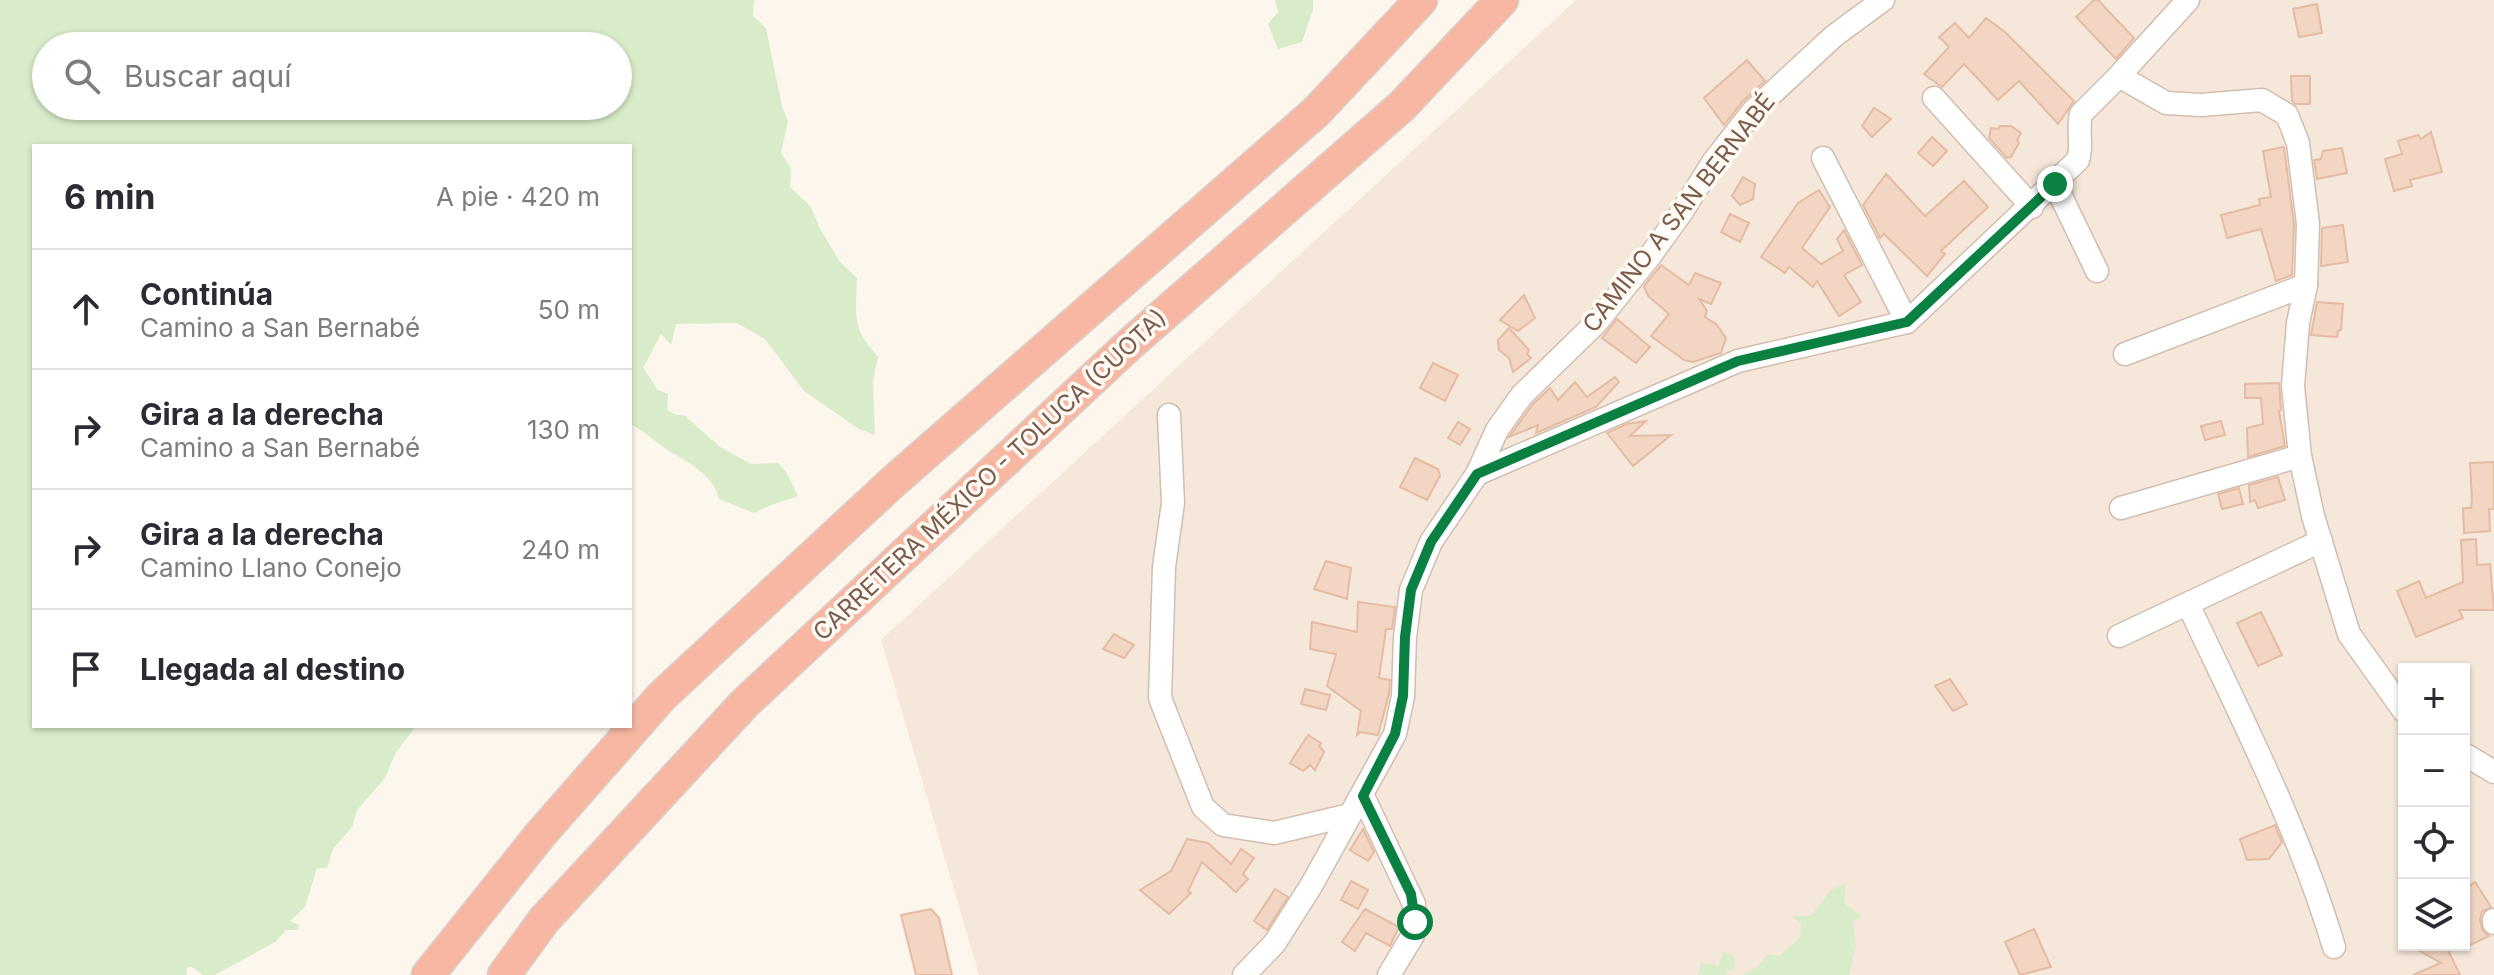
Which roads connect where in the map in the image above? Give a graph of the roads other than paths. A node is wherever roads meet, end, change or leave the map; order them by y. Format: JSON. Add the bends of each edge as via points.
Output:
{"nodes":[{"id":1,"x":1421,"y":0,"type":"edge"},
{"id":2,"x":1502,"y":0,"type":"edge"},
{"id":3,"x":1883,"y":0,"type":"edge"},
{"id":4,"x":2188,"y":0,"type":"edge"},
{"id":5,"x":2119,"y":76,"type":"junction"},
{"id":6,"x":1934,"y":98,"type":"dead end"},
{"id":7,"x":1823,"y":158,"type":"dead end"},
{"id":8,"x":2055,"y":184,"type":"junction"},
{"id":9,"x":2032,"y":207,"type":"junction"},
{"id":10,"x":2097,"y":271,"type":"dead end"},
{"id":11,"x":2306,"y":285,"type":"junction"},
{"id":12,"x":1907,"y":322,"type":"junction"},
{"id":13,"x":2125,"y":354,"type":"dead end"},
{"id":14,"x":1169,"y":415,"type":"dead end"},
{"id":15,"x":2300,"y":456,"type":"junction"},
{"id":16,"x":1477,"y":474,"type":"junction"},
{"id":17,"x":2121,"y":508,"type":"dead end"},
{"id":18,"x":2321,"y":541,"type":"junction"},
{"id":19,"x":2188,"y":604,"type":"junction"},
{"id":20,"x":2119,"y":636,"type":"dead end"},
{"id":21,"x":2398,"y":703,"type":"edge"},
{"id":22,"x":2470,"y":758,"type":"edge"},
{"id":23,"x":2494,"y":772,"type":"edge"},
{"id":24,"x":1357,"y":806,"type":"junction"},
{"id":25,"x":2334,"y":947,"type":"dead end"},
{"id":26,"x":428,"y":975,"type":"edge"},
{"id":27,"x":504,"y":975,"type":"edge"},
{"id":28,"x":1244,"y":975,"type":"edge"},
{"id":29,"x":1389,"y":975,"type":"edge"}],
"edges":[{"from":1,"to":26,"type":"highway","via":[[1316,112],[894,481],[662,696],[540,835]]},
{"from":2,"to":27,"type":"highway","name":"CARRETERA MÉXICO - TOLUCA (CUOTA)","via":[[1402,106],[1130,344],[745,703],[544,920]]},
{"from":3,"to":16,"type":"street","name":"CAMINO A SAN BERNABÉ","via":[[1834,36],[1753,111],[1605,312],[1522,395],[1497,430]]},
{"from":4,"to":5,"type":"street"},
{"from":5,"to":8,"type":"street","via":[[2081,114],[2078,160]]},
{"from":5,"to":11,"type":"street","via":[[2166,103],[2262,100],[2287,115],[2298,143],[2308,224]]},
{"from":6,"to":9,"type":"street"},
{"from":7,"to":12,"type":"street"},
{"from":8,"to":9,"type":"street"},
{"from":8,"to":10,"type":"street"},
{"from":9,"to":12,"type":"street"},
{"from":11,"to":13,"type":"street"},
{"from":11,"to":15,"type":"street","via":[[2293,386]]},
{"from":12,"to":16,"type":"street","via":[[1738,361]]},
{"from":14,"to":24,"type":"street","via":[[1173,503],[1164,567],[1160,698],[1203,807],[1223,825],[1274,833]]},
{"from":15,"to":17,"type":"street"},
{"from":15,"to":18,"type":"street"},
{"from":16,"to":24,"type":"street","name":"CAMINO A SAN BERNABÉ","via":[[1431,542],[1411,590],[1395,734]]},
{"from":18,"to":19,"type":"street"},
{"from":18,"to":21,"type":"street","via":[[2349,634]]},
{"from":19,"to":20,"type":"street"},
{"from":19,"to":25,"type":"street","via":[[2295,832]]},
{"from":22,"to":23,"type":"street"},
{"from":24,"to":28,"type":"street","name":"CAMINO A SAN BERNABÉ","via":[[1274,944]]},
{"from":24,"to":29,"type":"street","via":[[1414,904],[1413,935]]}]}
